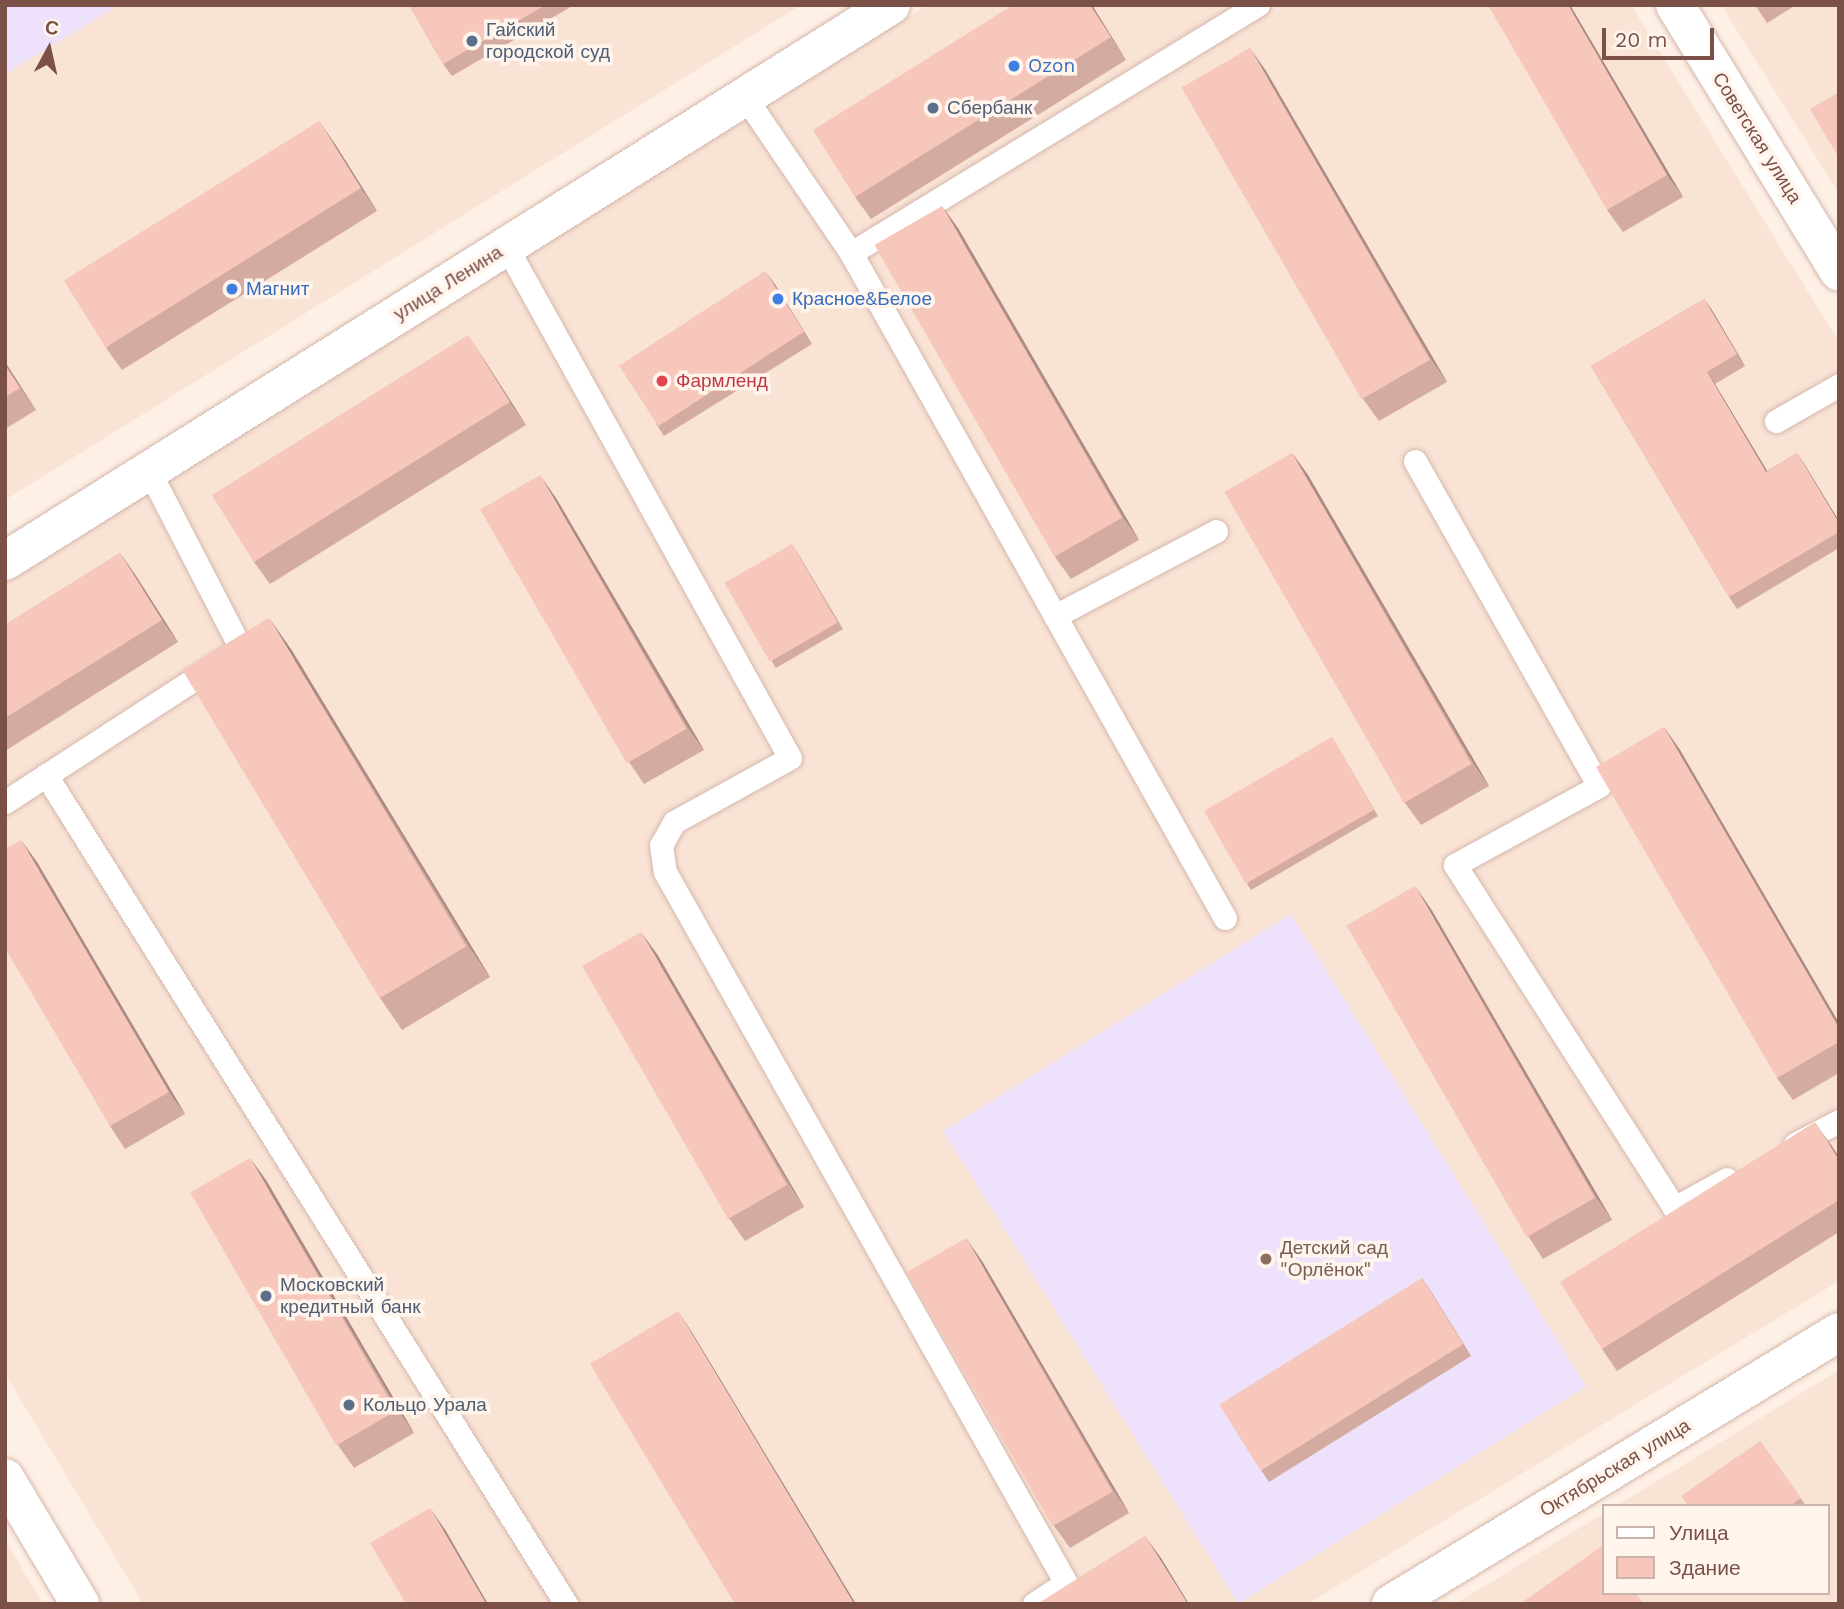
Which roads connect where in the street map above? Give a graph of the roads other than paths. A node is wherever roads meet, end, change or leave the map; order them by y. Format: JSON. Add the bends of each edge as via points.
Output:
{"nodes":[{"id":1,"x":891,"y":5,"type":"edge"},
{"id":2,"x":1258,"y":5,"type":"edge"},
{"id":3,"x":1675,"y":5,"type":"edge"},
{"id":4,"x":745,"y":97,"type":"junction"},
{"id":5,"x":506,"y":246,"type":"junction"},
{"id":6,"x":851,"y":253,"type":"junction"},
{"id":7,"x":1839,"y":272,"type":"edge"},
{"id":8,"x":1839,"y":385,"type":"edge"},
{"id":9,"x":1776,"y":421,"type":"dead end"},
{"id":10,"x":1415,"y":461,"type":"dead end"},
{"id":11,"x":149,"y":471,"type":"junction"},
{"id":12,"x":1216,"y":531,"type":"dead end"},
{"id":13,"x":5,"y":561,"type":"edge"},
{"id":14,"x":1055,"y":616,"type":"junction"},
{"id":15,"x":46,"y":775,"type":"junction"},
{"id":16,"x":5,"y":802,"type":"edge"},
{"id":17,"x":1225,"y":918,"type":"dead end"},
{"id":18,"x":1839,"y":1121,"type":"edge"},
{"id":19,"x":1780,"y":1152,"type":"edge"},
{"id":20,"x":1744,"y":1171,"type":"edge"},
{"id":21,"x":1839,"y":1332,"type":"edge"},
{"id":22,"x":5,"y":1478,"type":"edge"},
{"id":23,"x":80,"y":1604,"type":"edge"},
{"id":24,"x":565,"y":1604,"type":"edge"},
{"id":25,"x":1034,"y":1604,"type":"edge"},
{"id":26,"x":1391,"y":1604,"type":"edge"}],
"edges":[{"from":1,"to":4,"type":"street","name":"улица Ленина"},
{"from":2,"to":6,"type":"lane"},
{"from":3,"to":7,"type":"street","name":"Советская улица"},
{"from":4,"to":5,"type":"street","name":"улица Ленина"},
{"from":4,"to":6,"type":"lane"},
{"from":5,"to":11,"type":"street","name":"улица Ленина"},
{"from":5,"to":25,"type":"lane","via":[[790,758],[674,822],[661,845],[665,872],[1066,1583]]},
{"from":6,"to":14,"type":"lane"},
{"from":8,"to":9,"type":"lane"},
{"from":10,"to":20,"type":"lane","via":[[1599,786],[1455,864],[1674,1208]]},
{"from":11,"to":13,"type":"street","name":"улица Ленина"},
{"from":11,"to":15,"type":"lane","via":[[241,649]]},
{"from":12,"to":14,"type":"lane"},
{"from":14,"to":17,"type":"lane"},
{"from":15,"to":16,"type":"lane"},
{"from":15,"to":24,"type":"lane"},
{"from":18,"to":19,"type":"lane"},
{"from":21,"to":26,"type":"street","name":"Октябрьская улица"},
{"from":22,"to":23,"type":"street"}]}
